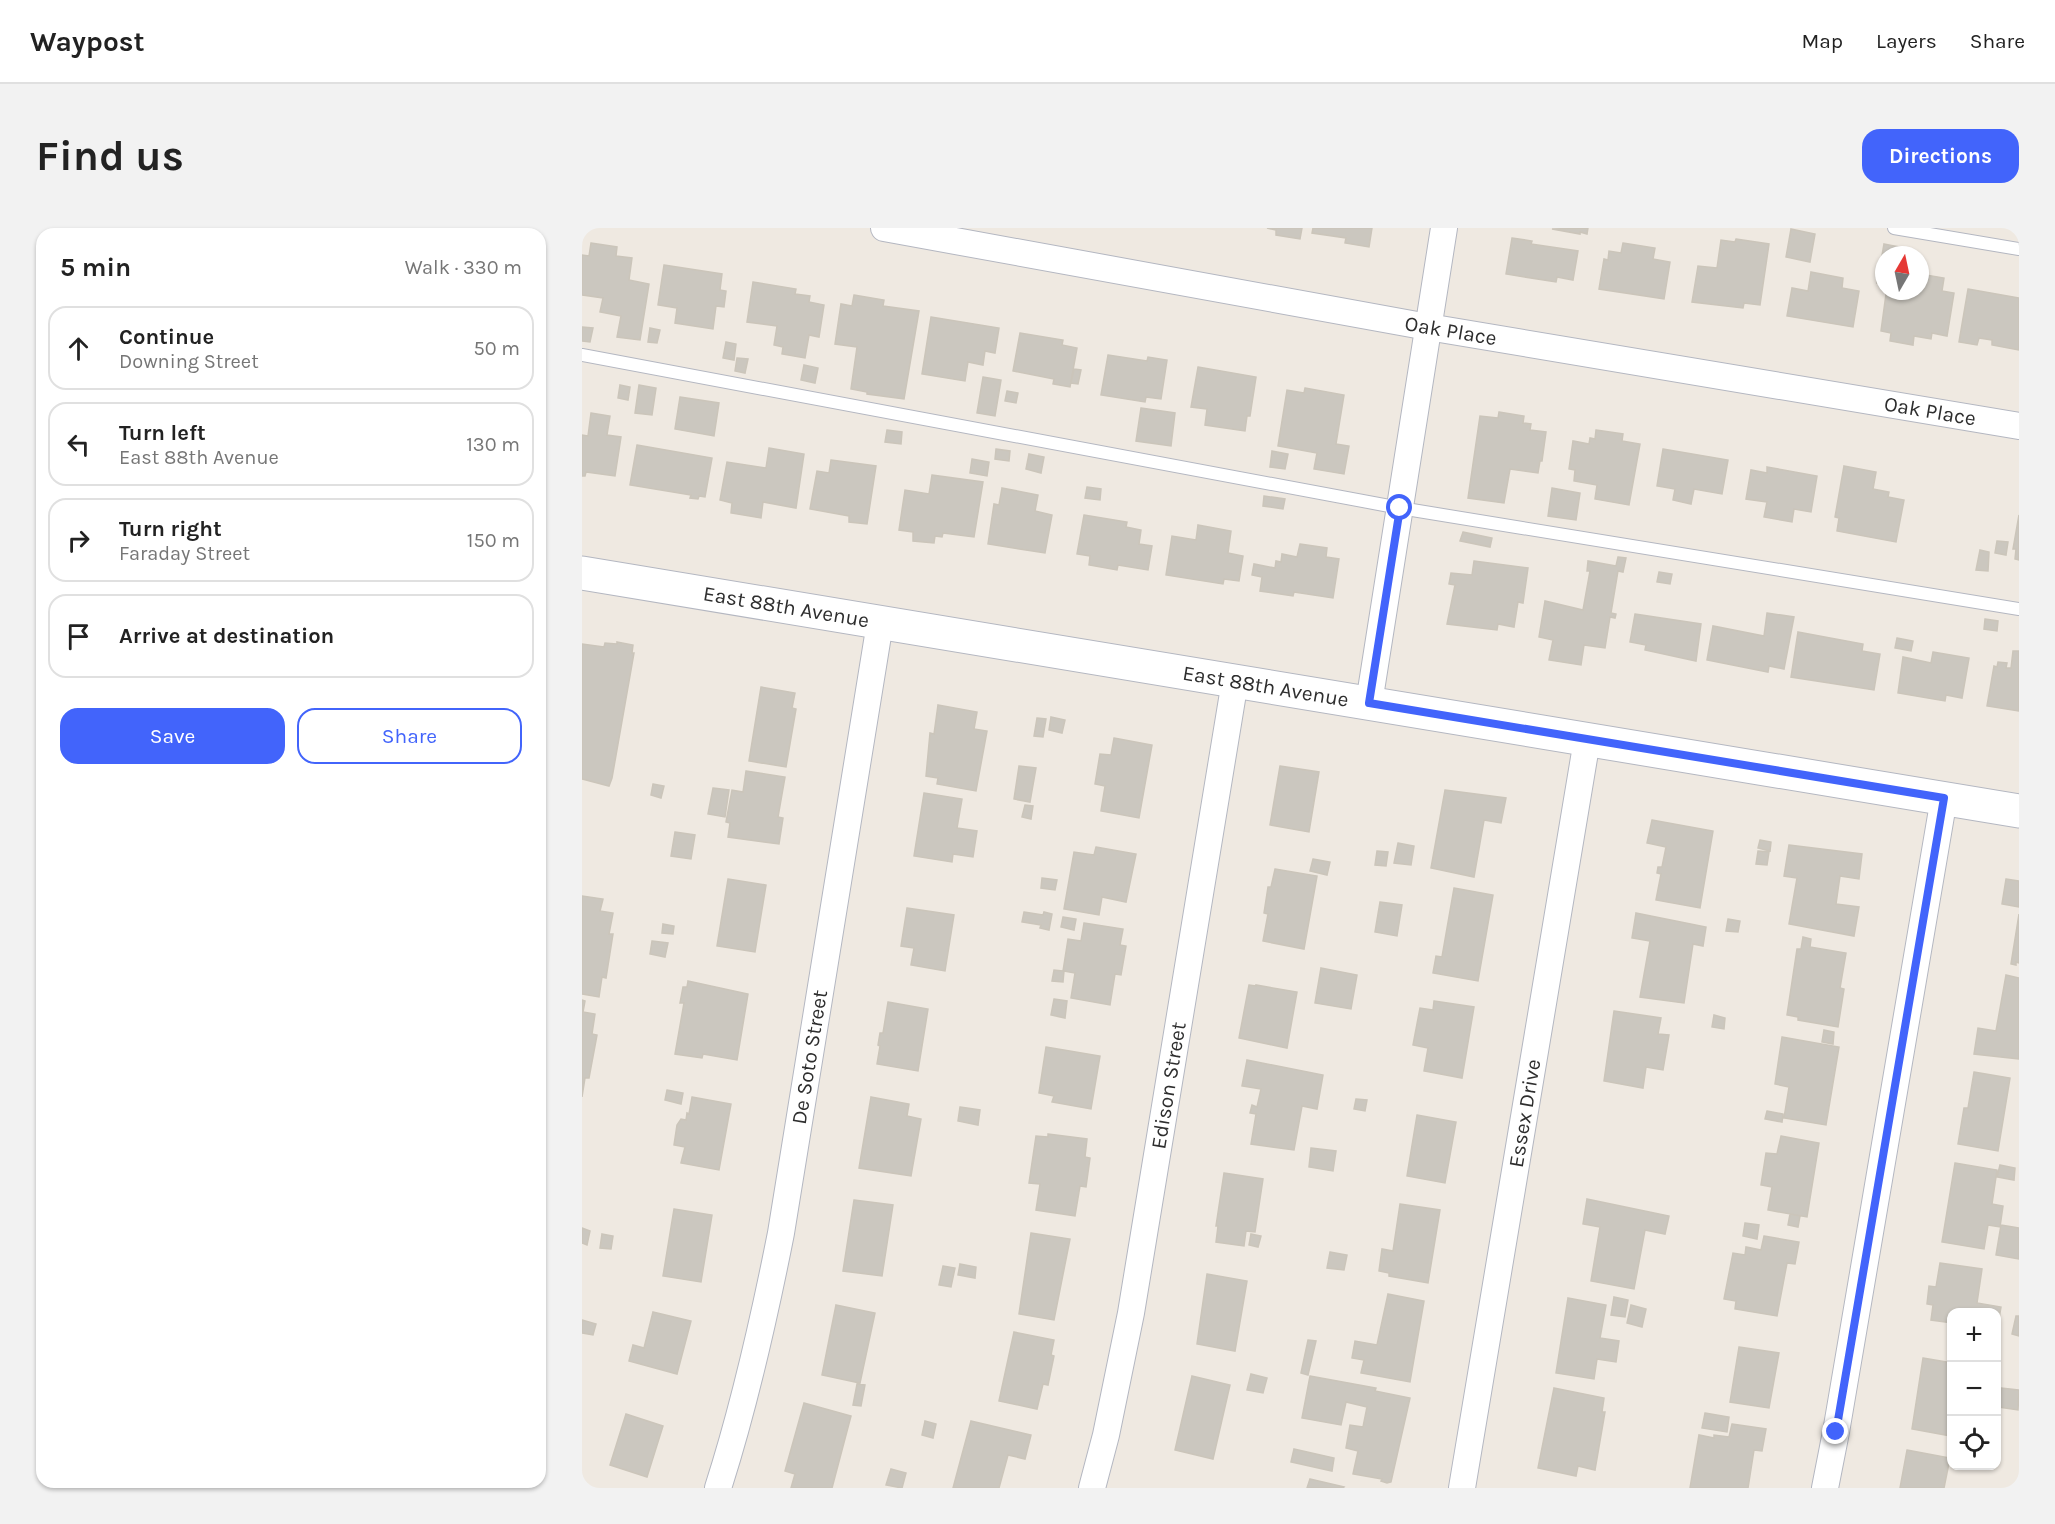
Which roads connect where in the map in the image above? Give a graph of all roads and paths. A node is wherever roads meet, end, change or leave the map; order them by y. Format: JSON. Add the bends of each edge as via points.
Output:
{"nodes":[{"id":1,"x":884,"y":228,"type":"edge"},
{"id":2,"x":1444,"y":228,"type":"edge"},
{"id":3,"x":1894,"y":228,"type":"edge"},
{"id":4,"x":2019,"y":249,"type":"edge"},
{"id":5,"x":1428,"y":327,"type":"junction"},
{"id":6,"x":582,"y":355,"type":"edge"},
{"id":7,"x":2019,"y":426,"type":"edge"},
{"id":8,"x":1400,"y":508,"type":"junction"},
{"id":9,"x":582,"y":573,"type":"edge"},
{"id":10,"x":2019,"y":609,"type":"edge"},
{"id":11,"x":880,"y":623,"type":"junction"},
{"id":12,"x":1235,"y":681,"type":"junction"},
{"id":13,"x":1369,"y":703,"type":"junction"},
{"id":14,"x":1587,"y":740,"type":"junction"},
{"id":15,"x":1944,"y":798,"type":"junction"},
{"id":16,"x":2019,"y":811,"type":"edge"},
{"id":17,"x":718,"y":1488,"type":"edge"},
{"id":18,"x":1092,"y":1488,"type":"edge"},
{"id":19,"x":1462,"y":1488,"type":"edge"},
{"id":20,"x":1825,"y":1488,"type":"edge"}],
"edges":[{"from":1,"to":5,"type":"street","name":"Oak Place"},
{"from":2,"to":5,"type":"street"},
{"from":3,"to":4,"type":"lane"},
{"from":5,"to":7,"type":"street","name":"Oak Place"},
{"from":5,"to":8,"type":"street"},
{"from":6,"to":8,"type":"lane"},
{"from":8,"to":10,"type":"lane"},
{"from":8,"to":13,"type":"street"},
{"from":9,"to":11,"type":"main road","name":"East 88th Avenue"},
{"from":11,"to":12,"type":"main road","name":"East 88th Avenue"},
{"from":11,"to":17,"type":"street","name":"De Soto Street","via":[[781,1233],[738,1427]]},
{"from":12,"to":13,"type":"main road","name":"East 88th Avenue"},
{"from":12,"to":18,"type":"street","name":"Edison Street","via":[[1131,1313]]},
{"from":13,"to":14,"type":"main road","name":"East 88th Avenue"},
{"from":14,"to":15,"type":"main road","name":"East 88th Avenue"},
{"from":14,"to":19,"type":"street","name":"Essex Drive"},
{"from":15,"to":16,"type":"main road","name":"East 88th Avenue"},
{"from":15,"to":20,"type":"street"}]}
